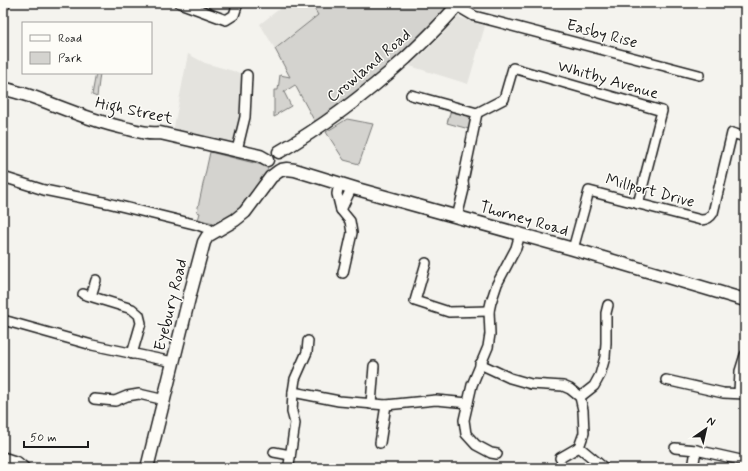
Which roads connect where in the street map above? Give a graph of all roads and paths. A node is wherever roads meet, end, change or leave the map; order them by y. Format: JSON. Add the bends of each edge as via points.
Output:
{"nodes":[{"id":1,"x":5,"y":3,"type":"edge"},
{"id":2,"x":182,"y":3,"type":"edge"},
{"id":3,"x":238,"y":3,"type":"edge"},
{"id":4,"x":458,"y":4,"type":"edge"},
{"id":5,"x":3,"y":7,"type":"edge"},
{"id":6,"x":247,"y":75,"type":"dead end"},
{"id":7,"x":699,"y":75,"type":"dead end"},
{"id":8,"x":3,"y":88,"type":"edge"},
{"id":9,"x":411,"y":95,"type":"dead end"},
{"id":10,"x":478,"y":113,"type":"junction"},
{"id":11,"x":745,"y":136,"type":"edge"},
{"id":12,"x":237,"y":150,"type":"junction"},
{"id":13,"x":275,"y":162,"type":"junction"},
{"id":14,"x":3,"y":177,"type":"edge"},
{"id":15,"x":339,"y":184,"type":"junction"},
{"id":16,"x":352,"y":188,"type":"junction"},
{"id":17,"x":638,"y":204,"type":"junction"},
{"id":18,"x":341,"y":210,"type":"junction"},
{"id":19,"x":457,"y":217,"type":"junction"},
{"id":20,"x":214,"y":232,"type":"junction"},
{"id":21,"x":520,"y":234,"type":"junction"},
{"id":22,"x":573,"y":249,"type":"junction"},
{"id":23,"x":426,"y":263,"type":"dead end"},
{"id":24,"x":342,"y":273,"type":"dead end"},
{"id":25,"x":96,"y":280,"type":"dead end"},
{"id":26,"x":745,"y":300,"type":"edge"},
{"id":27,"x":608,"y":305,"type":"dead end"},
{"id":28,"x":489,"y":311,"type":"junction"},
{"id":29,"x":3,"y":320,"type":"edge"},
{"id":30,"x":308,"y":341,"type":"dead end"},
{"id":31,"x":132,"y":354,"type":"junction"},
{"id":32,"x":745,"y":355,"type":"edge"},
{"id":33,"x":173,"y":362,"type":"junction"},
{"id":34,"x":480,"y":364,"type":"junction"},
{"id":35,"x":374,"y":366,"type":"dead end"},
{"id":36,"x":666,"y":380,"type":"dead end"},
{"id":37,"x":293,"y":392,"type":"junction"},
{"id":38,"x":742,"y":394,"type":"edge"},
{"id":39,"x":580,"y":397,"type":"junction"},
{"id":40,"x":94,"y":399,"type":"dead end"},
{"id":41,"x":165,"y":400,"type":"junction"},
{"id":42,"x":468,"y":403,"type":"junction"},
{"id":43,"x":371,"y":404,"type":"junction"},
{"id":44,"x":386,"y":405,"type":"junction"},
{"id":45,"x":380,"y":443,"type":"dead end"},
{"id":46,"x":579,"y":447,"type":"junction"},
{"id":47,"x":674,"y":448,"type":"dead end"},
{"id":48,"x":696,"y":450,"type":"junction"},
{"id":49,"x":274,"y":452,"type":"dead end"},
{"id":50,"x":290,"y":455,"type":"junction"},
{"id":51,"x":3,"y":457,"type":"edge"},
{"id":52,"x":492,"y":457,"type":"dead end"},
{"id":53,"x":560,"y":458,"type":"dead end"},
{"id":54,"x":745,"y":460,"type":"edge"},
{"id":55,"x":289,"y":465,"type":"dead end"},
{"id":56,"x":603,"y":467,"type":"edge"},
{"id":57,"x":25,"y":468,"type":"edge"},
{"id":58,"x":147,"y":468,"type":"edge"},
{"id":59,"x":693,"y":468,"type":"edge"}],
"edges":[{"from":1,"to":5,"type":"street"},
{"from":2,"to":3,"type":"street","via":[[226,20],[234,15]]},
{"from":4,"to":7,"type":"street","name":"Easby Rise","via":[[474,16]]},
{"from":4,"to":13,"type":"street","name":"Crowland Road","via":[[436,30],[386,76],[293,144]]},
{"from":6,"to":12,"type":"street","via":[[245,117]]},
{"from":8,"to":12,"type":"street","name":"High Street","via":[[122,128],[149,134],[160,133]]},
{"from":9,"to":10,"type":"street"},
{"from":10,"to":17,"type":"street","name":"Whitby Avenue","via":[[504,99],[513,68],[662,111]]},
{"from":10,"to":19,"type":"street"},
{"from":11,"to":17,"type":"street","name":"Millport Drive","via":[[732,133],[713,213],[706,220]]},
{"from":12,"to":13,"type":"street","name":"High Street"},
{"from":13,"to":15,"type":"street","name":"Thorney Road"},
{"from":13,"to":20,"type":"street","name":"Eyebury Road","via":[[245,212]]},
{"from":14,"to":20,"type":"street","via":[[44,190],[198,225]]},
{"from":15,"to":16,"type":"street","name":"Thorney Road"},
{"from":15,"to":18,"type":"street","via":[[337,194]]},
{"from":16,"to":18,"type":"street"},
{"from":16,"to":19,"type":"street","name":"Thorney Road"},
{"from":17,"to":22,"type":"street","name":"Millport Drive","via":[[589,191]]},
{"from":18,"to":24,"type":"street","via":[[350,221],[352,233]]},
{"from":19,"to":21,"type":"street","name":"Thorney Road"},
{"from":20,"to":33,"type":"street","name":"Eyebury Road","via":[[204,242]]},
{"from":21,"to":22,"type":"street","name":"Thorney Road"},
{"from":21,"to":28,"type":"street","via":[[516,248],[496,284]]},
{"from":22,"to":26,"type":"street","name":"Thorney Road"},
{"from":23,"to":28,"type":"street","via":[[415,301],[450,312]]},
{"from":25,"to":31,"type":"street","via":[[87,295],[132,309],[139,315],[141,323]]},
{"from":27,"to":39,"type":"street","via":[[605,357],[600,375],[594,386]]},
{"from":28,"to":34,"type":"street","via":[[488,347]]},
{"from":29,"to":31,"type":"street"},
{"from":30,"to":37,"type":"street","via":[[307,352],[295,379]]},
{"from":31,"to":33,"type":"street"},
{"from":32,"to":38,"type":"street","via":[[740,370]]},
{"from":33,"to":41,"type":"street","name":"Eyebury Road"},
{"from":34,"to":39,"type":"street","via":[[510,378],[531,384],[563,386]]},
{"from":34,"to":42,"type":"street"},
{"from":35,"to":43,"type":"street"},
{"from":36,"to":38,"type":"street","via":[[723,393]]},
{"from":37,"to":43,"type":"street","via":[[340,402]]},
{"from":37,"to":50,"type":"street","via":[[292,412],[295,423]]},
{"from":39,"to":46,"type":"street","via":[[584,433]]},
{"from":40,"to":41,"type":"street","via":[[116,401],[139,394]]},
{"from":41,"to":58,"type":"street","name":"Eyebury Road"},
{"from":42,"to":44,"type":"street","via":[[436,400]]},
{"from":42,"to":52,"type":"street","via":[[464,420],[466,434]]},
{"from":43,"to":44,"type":"street"},
{"from":44,"to":45,"type":"street"},
{"from":46,"to":53,"type":"street"},
{"from":46,"to":56,"type":"street"},
{"from":47,"to":48,"type":"street"},
{"from":48,"to":54,"type":"street"},
{"from":48,"to":59,"type":"street"},
{"from":49,"to":50,"type":"street"},
{"from":50,"to":55,"type":"street"},
{"from":51,"to":57,"type":"street","via":[[18,462]]}]}
